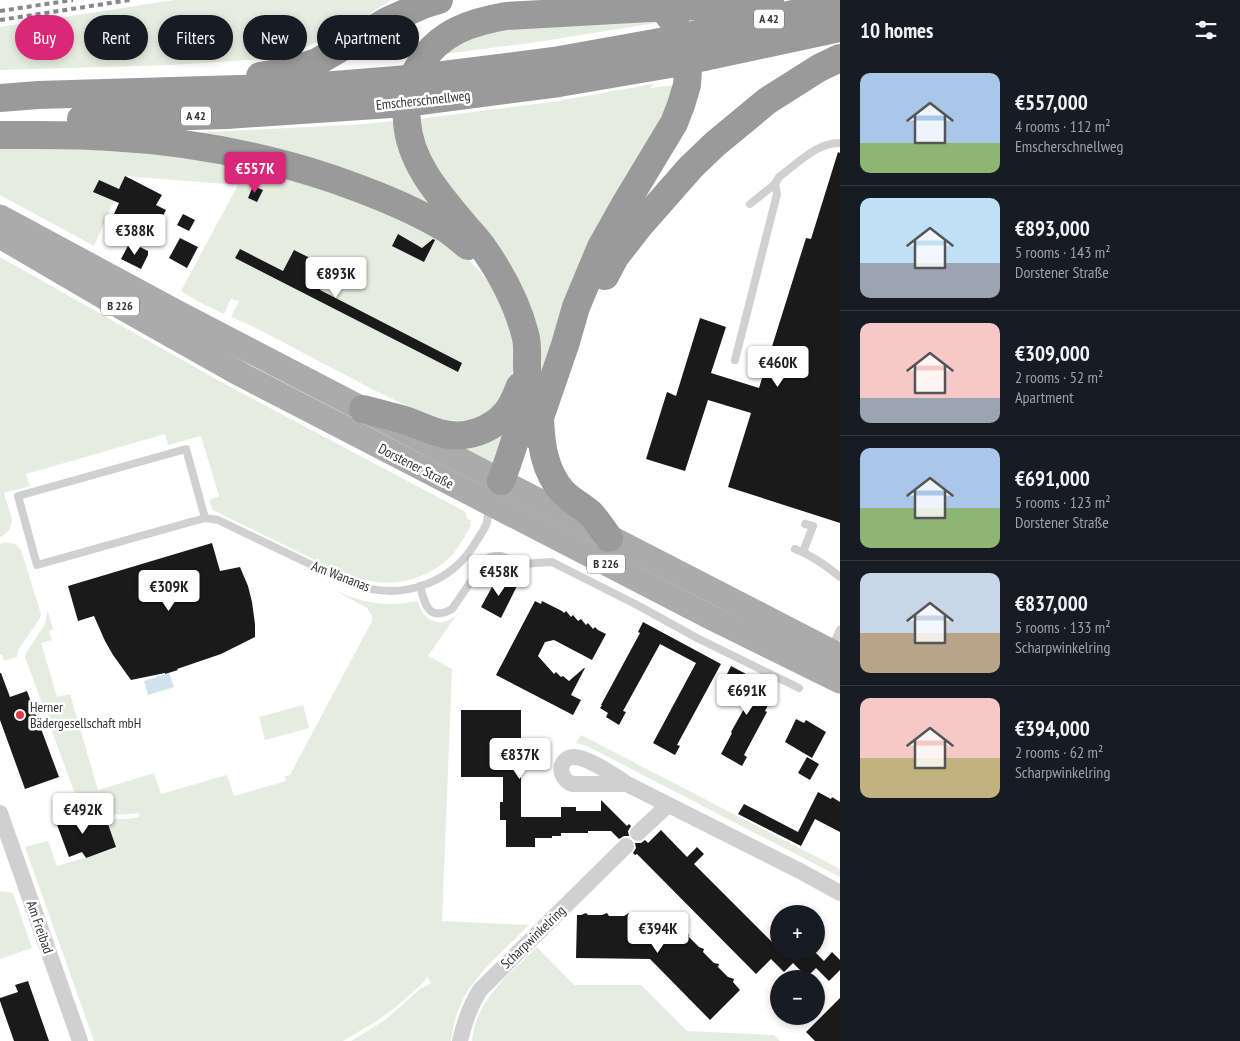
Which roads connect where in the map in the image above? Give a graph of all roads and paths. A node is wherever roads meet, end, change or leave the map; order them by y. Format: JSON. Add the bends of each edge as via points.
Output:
{"nodes":[{"id":1,"x":439,"y":0,"type":"edge"},
{"id":2,"x":770,"y":0,"type":"edge"},
{"id":3,"x":652,"y":4,"type":"edge"},
{"id":4,"x":840,"y":4,"type":"edge"},
{"id":5,"x":840,"y":28,"type":"edge"},
{"id":6,"x":701,"y":46,"type":"junction"},
{"id":7,"x":840,"y":58,"type":"edge"},
{"id":8,"x":394,"y":92,"type":"junction"},
{"id":9,"x":100,"y":94,"type":"junction"},
{"id":10,"x":0,"y":98,"type":"edge"},
{"id":11,"x":0,"y":123,"type":"edge"},
{"id":12,"x":0,"y":136,"type":"edge"},
{"id":13,"x":840,"y":143,"type":"edge"},
{"id":14,"x":775,"y":184,"type":"junction"},
{"id":15,"x":750,"y":204,"type":"dead end"},
{"id":16,"x":0,"y":217,"type":"edge"},
{"id":17,"x":0,"y":236,"type":"edge"},
{"id":18,"x":506,"y":285,"type":"junction"},
{"id":19,"x":566,"y":345,"type":"junction"},
{"id":20,"x":735,"y":360,"type":"dead end"},
{"id":21,"x":527,"y":365,"type":"junction"},
{"id":22,"x":363,"y":409,"type":"junction"},
{"id":23,"x":540,"y":418,"type":"junction"},
{"id":24,"x":498,"y":501,"type":"junction"},
{"id":25,"x":206,"y":518,"type":"junction"},
{"id":26,"x":805,"y":524,"type":"dead end"},
{"id":27,"x":609,"y":538,"type":"junction"},
{"id":28,"x":840,"y":577,"type":"edge"},
{"id":29,"x":420,"y":586,"type":"junction"},
{"id":30,"x":831,"y":658,"type":"edge"},
{"id":31,"x":798,"y":688,"type":"dead end"},
{"id":32,"x":627,"y":784,"type":"dead end"},
{"id":33,"x":668,"y":805,"type":"junction"},
{"id":34,"x":0,"y":813,"type":"edge"},
{"id":35,"x":638,"y":834,"type":"dead end"},
{"id":36,"x":626,"y":846,"type":"dead end"},
{"id":37,"x":840,"y":893,"type":"edge"},
{"id":38,"x":80,"y":1041,"type":"edge"},
{"id":39,"x":460,"y":1041,"type":"edge"}],
"edges":[{"from":1,"to":9,"type":"highway","via":[[387,21],[317,62],[288,71],[259,76],[126,84]]},
{"from":2,"to":3,"type":"highway","bridge":true,"via":[[684,6]]},
{"from":3,"to":18,"type":"highway","via":[[506,16],[468,24],[435,45],[412,77],[405,107],[408,133],[422,171],[483,248]]},
{"from":3,"to":19,"type":"highway","via":[[664,9],[676,24],[686,54],[687,85],[674,123],[602,247],[576,307]]},
{"from":4,"to":6,"type":"highway","number":"A 42"},
{"from":5,"to":6,"type":"highway","number":"A 42"},
{"from":6,"to":8,"type":"highway","name":"Emscherschnellweg","number":"A 42","bridge":true,"via":[[554,61],[423,89]]},
{"from":7,"to":19,"type":"highway","via":[[767,101],[691,167],[615,258]]},
{"from":8,"to":9,"type":"highway","number":"A 42","via":[[308,87]]},
{"from":8,"to":11,"type":"highway","name":"Emscherschnellweg","number":"A 42","via":[[227,115]]},
{"from":9,"to":10,"type":"highway","number":"A 42"},
{"from":12,"to":18,"type":"highway","via":[[66,135],[148,140],[236,153],[295,167],[360,188],[443,226],[482,259]]},
{"from":13,"to":14,"type":"lane","via":[[817,148]]},
{"from":14,"to":15,"type":"lane"},
{"from":14,"to":20,"type":"lane","via":[[776,194]]},
{"from":16,"to":22,"type":"main road","name":"Dorstener Straße","number":"B 226"},
{"from":17,"to":24,"type":"main road","name":"Dorstener Straße","number":"B 226","via":[[242,375]]},
{"from":18,"to":21,"type":"highway","via":[[526,336]]},
{"from":19,"to":23,"type":"highway"},
{"from":21,"to":22,"type":"highway","via":[[507,413],[475,433],[445,434]]},
{"from":21,"to":24,"type":"highway","via":[[526,400]]},
{"from":22,"to":24,"type":"main road","name":"Dorstener Straße","number":"B 226"},
{"from":23,"to":24,"type":"highway"},
{"from":23,"to":27,"type":"highway","via":[[543,451],[555,481],[590,514]]},
{"from":24,"to":27,"type":"main road","name":"Dorstener Straße","number":"B 226"},
{"from":24,"to":29,"type":"lane","name":"Am Wananas","via":[[468,555],[435,581]]},
{"from":24,"to":30,"type":"main road","name":"Dorstener Straße","number":"B 226","via":[[710,617]]},
{"from":25,"to":25,"type":"lane","via":[[37,565],[18,496],[186,449]]},
{"from":25,"to":29,"type":"lane","name":"Am Wananas","via":[[218,520],[365,588],[399,591]]},
{"from":26,"to":28,"type":"lane","via":[[812,526],[799,551]]},
{"from":27,"to":30,"type":"main road","name":"Dorstener Straße","number":"B 226"},
{"from":29,"to":31,"type":"lane","via":[[428,609],[444,614],[452,609],[490,557],[501,556],[521,564],[552,562]]},
{"from":32,"to":33,"type":"street"},
{"from":33,"to":35,"type":"street"},
{"from":33,"to":37,"type":"street"},
{"from":34,"to":38,"type":"street","name":"Am Freibad"},
{"from":36,"to":39,"type":"street","name":"Scharpwinkelring","via":[[480,990],[472,1003]]}]}
